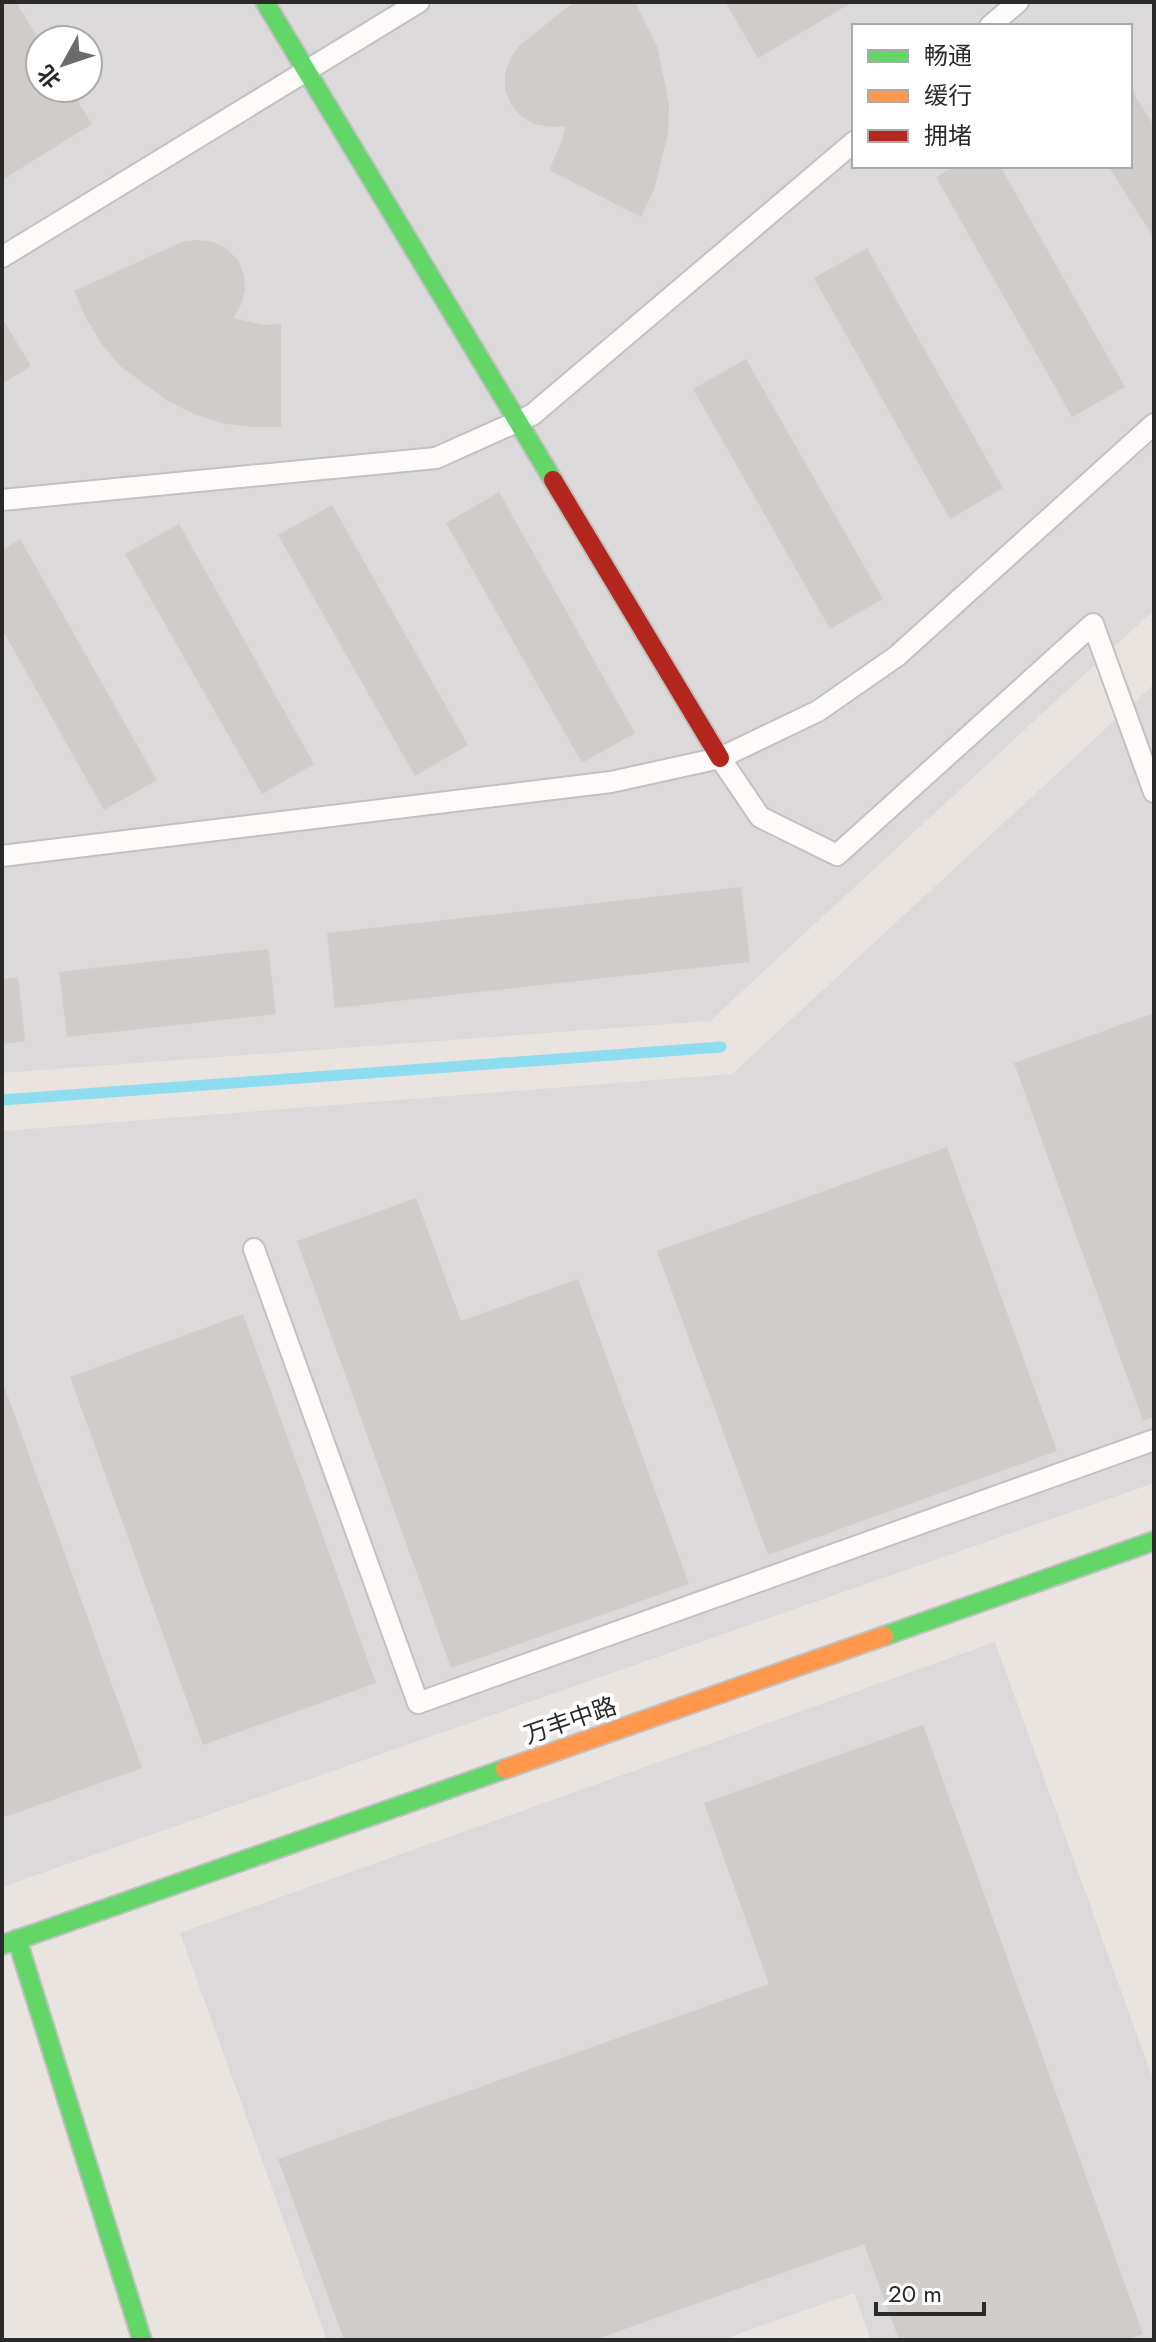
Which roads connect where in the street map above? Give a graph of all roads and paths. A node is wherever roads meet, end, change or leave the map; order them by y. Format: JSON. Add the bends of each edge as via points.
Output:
{"nodes":[{"id":1,"x":265,"y":2,"type":"edge"},
{"id":2,"x":419,"y":2,"type":"edge"},
{"id":3,"x":1018,"y":2,"type":"edge"},
{"id":4,"x":992,"y":24,"type":"edge"},
{"id":5,"x":306,"y":70,"type":"junction"},
{"id":6,"x":852,"y":144,"type":"edge"},
{"id":7,"x":2,"y":257,"type":"edge"},
{"id":8,"x":518,"y":422,"type":"junction"},
{"id":9,"x":1154,"y":424,"type":"edge"},
{"id":10,"x":2,"y":500,"type":"edge"},
{"id":11,"x":720,"y":758,"type":"junction"},
{"id":12,"x":1154,"y":792,"type":"edge"},
{"id":13,"x":2,"y":856,"type":"edge"},
{"id":14,"x":254,"y":1249,"type":"dead end"},
{"id":15,"x":1154,"y":1440,"type":"edge"},
{"id":16,"x":1154,"y":1541,"type":"edge"},
{"id":17,"x":10,"y":1942,"type":"edge"},
{"id":18,"x":142,"y":2340,"type":"edge"}],
"edges":[{"from":1,"to":5,"type":"street"},
{"from":2,"to":5,"type":"lane"},
{"from":3,"to":4,"type":"lane"},
{"from":5,"to":7,"type":"lane"},
{"from":5,"to":8,"type":"street"},
{"from":6,"to":8,"type":"lane"},
{"from":8,"to":10,"type":"lane","via":[[436,458]]},
{"from":8,"to":11,"type":"street"},
{"from":9,"to":11,"type":"lane","via":[[897,656],[818,711]]},
{"from":11,"to":12,"type":"lane","via":[[760,817],[837,855],[1093,624]]},
{"from":11,"to":13,"type":"lane","via":[[611,782]]},
{"from":14,"to":15,"type":"lane","via":[[418,1703]]},
{"from":16,"to":17,"type":"street","name":"万丰中路"},
{"from":17,"to":18,"type":"street"}]}
